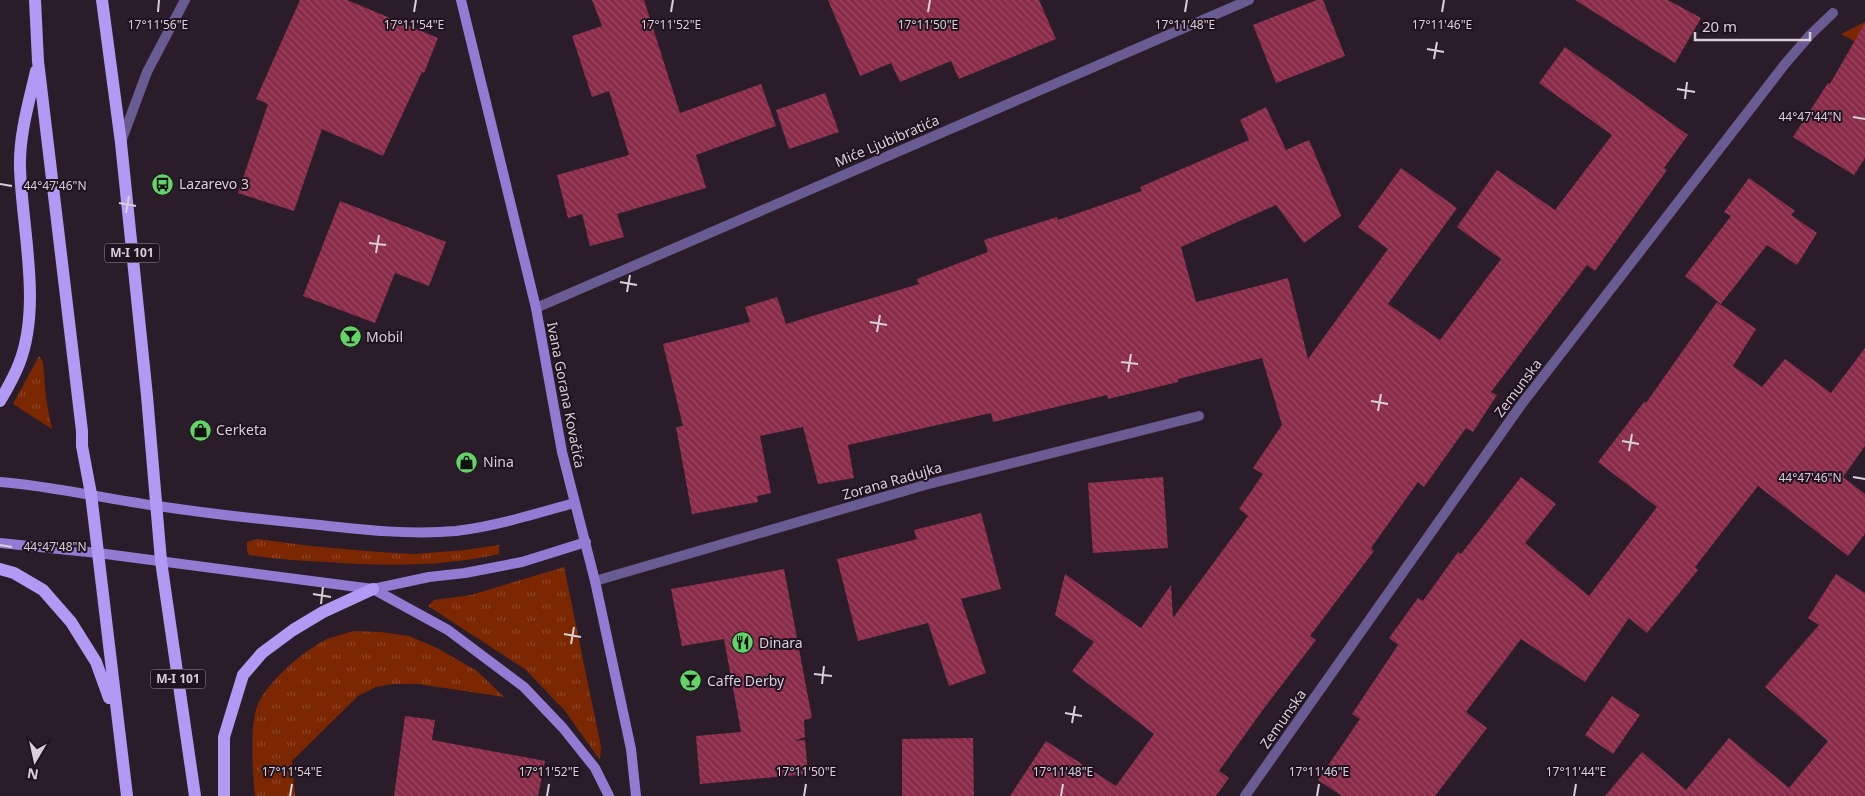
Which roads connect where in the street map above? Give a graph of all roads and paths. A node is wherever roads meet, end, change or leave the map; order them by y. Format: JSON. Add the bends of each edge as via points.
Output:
{"nodes":[{"id":1,"x":35,"y":0,"type":"edge"},
{"id":2,"x":102,"y":0,"type":"edge"},
{"id":3,"x":186,"y":0,"type":"edge"},
{"id":4,"x":461,"y":0,"type":"edge"},
{"id":5,"x":1249,"y":0,"type":"edge"},
{"id":6,"x":1834,"y":13,"type":"dead end"},
{"id":7,"x":38,"y":61,"type":"junction"},
{"id":8,"x":121,"y":143,"type":"junction"},
{"id":9,"x":536,"y":308,"type":"junction"},
{"id":10,"x":0,"y":401,"type":"edge"},
{"id":11,"x":1199,"y":416,"type":"dead end"},
{"id":12,"x":0,"y":482,"type":"edge"},
{"id":13,"x":91,"y":494,"type":"junction"},
{"id":14,"x":574,"y":503,"type":"junction"},
{"id":15,"x":156,"y":506,"type":"junction"},
{"id":16,"x":586,"y":542,"type":"junction"},
{"id":17,"x":0,"y":543,"type":"edge"},
{"id":18,"x":98,"y":553,"type":"junction"},
{"id":19,"x":161,"y":561,"type":"junction"},
{"id":20,"x":0,"y":569,"type":"edge"},
{"id":21,"x":595,"y":581,"type":"junction"},
{"id":22,"x":373,"y":589,"type":"junction"},
{"id":23,"x":117,"y":722,"type":"junction"},
{"id":24,"x":127,"y":796,"type":"edge"},
{"id":25,"x":195,"y":796,"type":"edge"},
{"id":26,"x":224,"y":796,"type":"edge"},
{"id":27,"x":609,"y":796,"type":"edge"},
{"id":28,"x":636,"y":796,"type":"edge"},
{"id":29,"x":1245,"y":796,"type":"edge"}],
"edges":[{"from":1,"to":7,"type":"main road"},
{"from":2,"to":8,"type":"main road","number":"M-I 101"},
{"from":3,"to":8,"type":"street","via":[[147,72]]},
{"from":4,"to":9,"type":"street","name":"Ivana Gorana Kovačića"},
{"from":5,"to":9,"type":"street","name":"Miće Ljubibratića"},
{"from":6,"to":29,"type":"street","name":"Zemunska","via":[[1785,64],[1521,405]]},
{"from":7,"to":10,"type":"main road","via":[[22,139],[20,167],[30,310],[20,362]]},
{"from":7,"to":13,"type":"main road","via":[[82,446]]},
{"from":8,"to":15,"type":"main road","number":"M-I 101"},
{"from":9,"to":14,"type":"street","name":"Ivana Gorana Kovačića"},
{"from":11,"to":21,"type":"street","name":"Zorana Radujka","via":[[925,485]]},
{"from":12,"to":13,"type":"street"},
{"from":13,"to":15,"type":"street"},
{"from":13,"to":18,"type":"main road"},
{"from":14,"to":15,"type":"street","via":[[506,522],[455,531],[407,532],[344,528]]},
{"from":14,"to":16,"type":"street","name":"Ivana Gorana Kovačića"},
{"from":15,"to":19,"type":"main road","number":"M-I 101"},
{"from":16,"to":21,"type":"street","name":"Ivana Gorana Kovačića"},
{"from":16,"to":22,"type":"street","via":[[522,562]]},
{"from":17,"to":18,"type":"street"},
{"from":18,"to":19,"type":"street"},
{"from":18,"to":23,"type":"main road"},
{"from":19,"to":22,"type":"street"},
{"from":19,"to":25,"type":"main road","number":"M-I 101"},
{"from":20,"to":23,"type":"main road","via":[[14,573],[43,590],[71,622],[96,662]]},
{"from":21,"to":28,"type":"street","name":"Ivana Gorana Kovačića","via":[[632,750]]},
{"from":22,"to":26,"type":"main road","via":[[293,630],[262,653],[243,675],[224,737]]},
{"from":22,"to":27,"type":"street","via":[[448,630],[524,687],[595,768]]},
{"from":23,"to":24,"type":"main road"}]}
